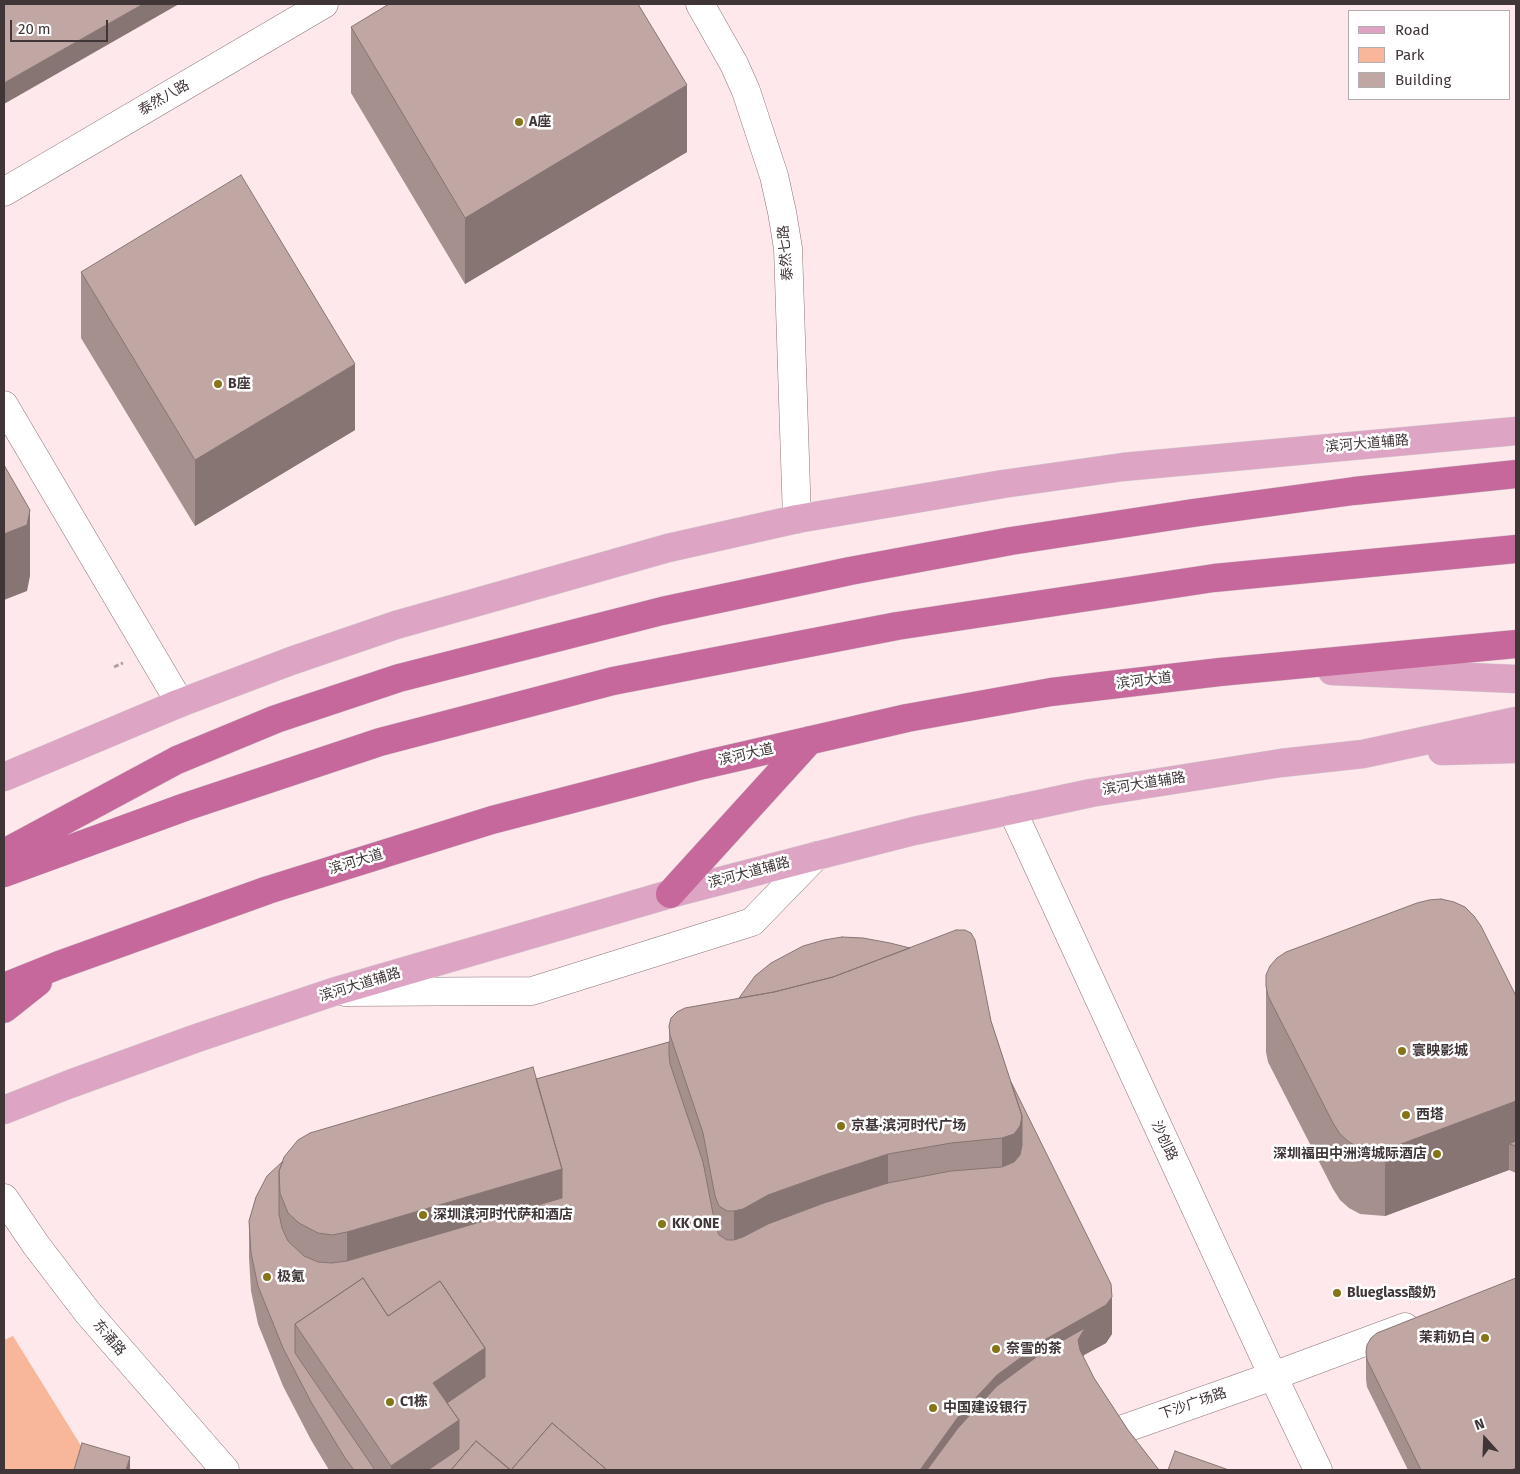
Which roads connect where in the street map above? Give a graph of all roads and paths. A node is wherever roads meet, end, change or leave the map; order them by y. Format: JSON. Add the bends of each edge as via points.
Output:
{"nodes":[{"id":1,"x":324,"y":4,"type":"edge"},
{"id":2,"x":700,"y":4,"type":"edge"},
{"id":3,"x":4,"y":192,"type":"edge"},
{"id":4,"x":4,"y":404,"type":"edge"},
{"id":5,"x":1516,"y":431,"type":"edge"},
{"id":6,"x":1509,"y":473,"type":"edge"},
{"id":7,"x":797,"y":520,"type":"junction"},
{"id":8,"x":1516,"y":549,"type":"edge"},
{"id":9,"x":1516,"y":644,"type":"edge"},
{"id":10,"x":1220,"y":672,"type":"junction"},
{"id":11,"x":1516,"y":679,"type":"edge"},
{"id":12,"x":180,"y":703,"type":"junction"},
{"id":13,"x":1516,"y":721,"type":"edge"},
{"id":14,"x":810,"y":740,"type":"junction"},
{"id":15,"x":1516,"y":749,"type":"edge"},
{"id":16,"x":1363,"y":754,"type":"junction"},
{"id":17,"x":4,"y":777,"type":"edge"},
{"id":18,"x":1012,"y":810,"type":"junction"},
{"id":19,"x":4,"y":853,"type":"edge"},
{"id":20,"x":816,"y":856,"type":"junction"},
{"id":21,"x":4,"y":873,"type":"edge"},
{"id":22,"x":670,"y":894,"type":"junction"},
{"id":23,"x":59,"y":965,"type":"junction"},
{"id":24,"x":4,"y":987,"type":"edge"},
{"id":25,"x":333,"y":992,"type":"junction"},
{"id":26,"x":4,"y":1009,"type":"edge"},
{"id":27,"x":4,"y":1110,"type":"edge"},
{"id":28,"x":4,"y":1198,"type":"edge"},
{"id":29,"x":1426,"y":1318,"type":"edge"},
{"id":30,"x":1273,"y":1376,"type":"junction"},
{"id":31,"x":1112,"y":1433,"type":"edge"},
{"id":32,"x":225,"y":1470,"type":"edge"},
{"id":33,"x":1318,"y":1470,"type":"edge"}],
"edges":[{"from":1,"to":3,"type":"street","name":"泰然八路"},
{"from":2,"to":7,"type":"street","name":"泰然七路","via":[[746,91],[774,176],[782,212],[788,248]]},
{"from":4,"to":12,"type":"street"},
{"from":5,"to":7,"type":"main road","name":"滨河大道辅路","via":[[1122,467],[994,485]]},
{"from":6,"to":19,"type":"highway","via":[[1193,513],[1011,541],[662,611],[399,678],[276,719],[177,760]]},
{"from":7,"to":12,"type":"main road","name":"滨河大道辅路","via":[[668,548],[396,625]]},
{"from":8,"to":21,"type":"highway","via":[[1214,578],[897,626],[613,681],[380,742]]},
{"from":9,"to":10,"type":"highway","name":"滨河大道"},
{"from":10,"to":11,"type":"main road","via":[[1351,671]]},
{"from":10,"to":14,"type":"highway","name":"滨河大道","via":[[1051,692]]},
{"from":12,"to":17,"type":"main road","name":"滨河大道辅路"},
{"from":13,"to":16,"type":"main road","name":"滨河大道辅路"},
{"from":14,"to":22,"type":"highway"},
{"from":14,"to":23,"type":"highway","name":"滨河大道","via":[[492,820],[268,890]]},
{"from":15,"to":16,"type":"main road"},
{"from":16,"to":18,"type":"main road","name":"滨河大道辅路","via":[[1184,778]]},
{"from":18,"to":20,"type":"main road","name":"滨河大道辅路"},
{"from":18,"to":30,"type":"street","name":"沙创路"},
{"from":20,"to":22,"type":"main road","name":"滨河大道辅路"},
{"from":20,"to":25,"type":"street","via":[[752,922],[532,991]]},
{"from":22,"to":25,"type":"main road","name":"滨河大道辅路"},
{"from":23,"to":24,"type":"highway","name":"滨河大道"},
{"from":23,"to":26,"type":"highway"},
{"from":25,"to":27,"type":"main road","name":"滨河大道辅路","via":[[179,1044]]},
{"from":28,"to":32,"type":"street","name":"东涌路","via":[[88,1313]]},
{"from":29,"to":30,"type":"street","name":"下沙广场路"},
{"from":30,"to":31,"type":"street","name":"下沙广场路"},
{"from":30,"to":33,"type":"street","name":"沙创路"}]}
